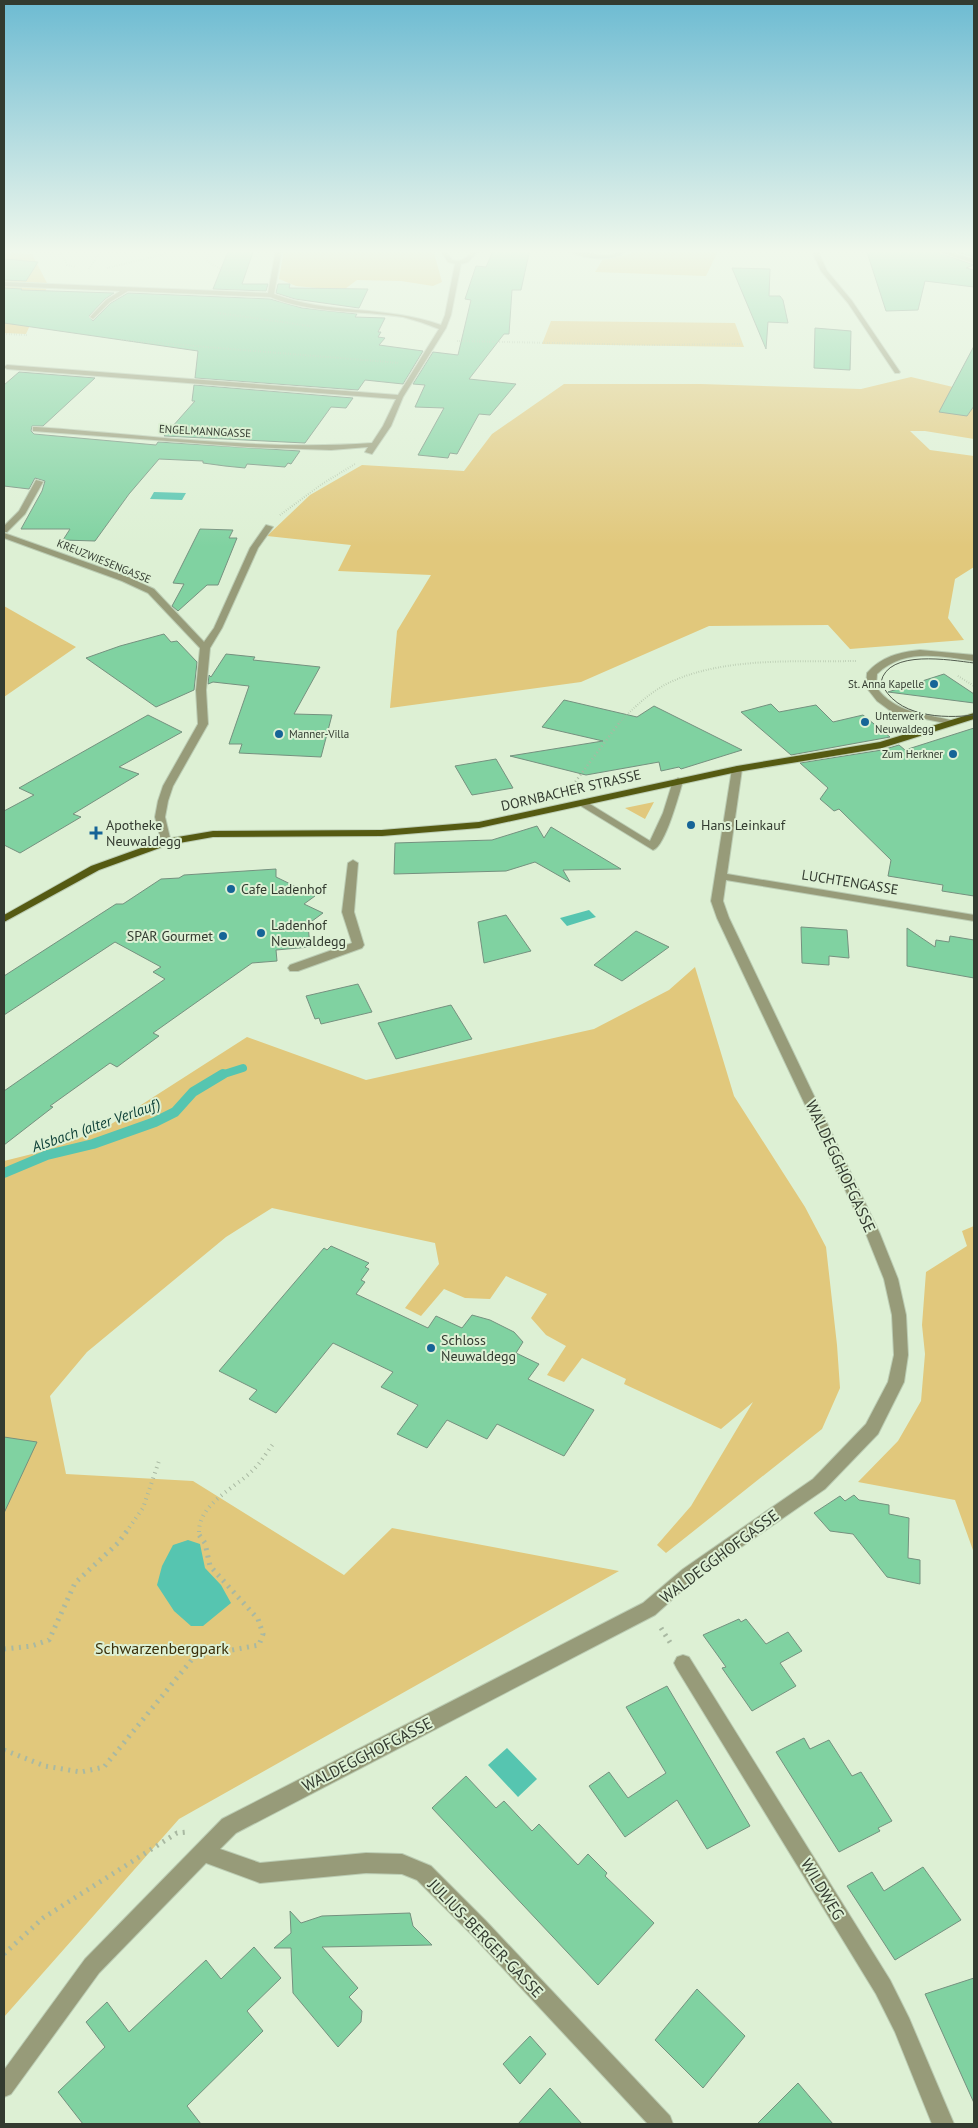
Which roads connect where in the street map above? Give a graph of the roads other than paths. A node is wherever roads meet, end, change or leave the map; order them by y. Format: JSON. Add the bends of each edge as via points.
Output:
{"nodes":[{"id":1,"x":430,"y":348,"type":"edge"},
{"id":2,"x":881,"y":348,"type":"edge"},
{"id":3,"x":7,"y":367,"type":"dead end"},
{"id":4,"x":897,"y":372,"type":"dead end"},
{"id":5,"x":400,"y":397,"type":"junction"},
{"id":6,"x":36,"y":429,"type":"dead end"},
{"id":7,"x":38,"y":482,"type":"dead end"},
{"id":8,"x":269,"y":527,"type":"road end"},
{"id":9,"x":4,"y":530,"type":"edge"},
{"id":10,"x":4,"y":535,"type":"edge"},
{"id":11,"x":204,"y":648,"type":"junction"},
{"id":12,"x":974,"y":658,"type":"edge"},
{"id":13,"x":974,"y":716,"type":"edge"},
{"id":14,"x":951,"y":723,"type":"junction"},
{"id":15,"x":737,"y":769,"type":"junction"},
{"id":16,"x":678,"y":781,"type":"junction"},
{"id":17,"x":580,"y":803,"type":"junction"},
{"id":18,"x":166,"y":842,"type":"junction"},
{"id":19,"x":353,"y":863,"type":"dead end"},
{"id":20,"x":720,"y":876,"type":"junction"},
{"id":21,"x":974,"y":918,"type":"edge"},
{"id":22,"x":4,"y":919,"type":"edge"},
{"id":23,"x":294,"y":968,"type":"dead end"},
{"id":24,"x":683,"y":1663,"type":"road end"},
{"id":25,"x":204,"y":1852,"type":"junction"},
{"id":26,"x":4,"y":2087,"type":"edge"},
{"id":27,"x":662,"y":2124,"type":"edge"},
{"id":28,"x":942,"y":2124,"type":"edge"}],
"edges":[{"from":1,"to":5,"type":"street"},
{"from":2,"to":4,"type":"street"},
{"from":3,"to":5,"type":"street"},
{"from":5,"to":6,"type":"street","name":"ENGELMANNGASSE","via":[[387,426],[371,448],[248,445]]},
{"from":7,"to":9,"type":"street","via":[[16,521]]},
{"from":8,"to":11,"type":"street","via":[[254,548],[218,628]]},
{"from":10,"to":11,"type":"street","name":"KREUZWIESENGASSE","via":[[151,591]]},
{"from":11,"to":18,"type":"street","via":[[203,724],[163,801],[160,817]]},
{"from":12,"to":14,"type":"street","via":[[928,653],[898,656],[881,664],[872,673],[871,687],[880,700],[895,710]]},
{"from":13,"to":14,"type":"main road","name":"DORNBACHER STRASSE"},
{"from":14,"to":15,"type":"main road","name":"DORNBACHER STRASSE","via":[[882,745]]},
{"from":15,"to":16,"type":"main road","name":"DORNBACHER STRASSE"},
{"from":15,"to":20,"type":"street","name":"WALDEGGHOFGASSE"},
{"from":16,"to":17,"type":"main road","name":"DORNBACHER STRASSE"},
{"from":16,"to":17,"type":"street","via":[[653,847]]},
{"from":17,"to":18,"type":"main road","name":"DORNBACHER STRASSE","via":[[463,828],[346,834],[213,834]]},
{"from":18,"to":22,"type":"main road","name":"DORNBACHER STRASSE","via":[[102,865]]},
{"from":19,"to":23,"type":"street","via":[[348,912],[358,945]]},
{"from":20,"to":21,"type":"street","name":"LUCHTENGASSE"},
{"from":20,"to":25,"type":"street","name":"WALDEGGHOFGASSE","via":[[718,901],[723,918],[849,1181],[891,1279],[899,1315],[901,1355],[896,1382],[872,1429],[819,1484],[689,1574],[649,1609],[229,1826]]},
{"from":24,"to":28,"type":"street","name":"WILDWEG","via":[[883,1987]]},
{"from":25,"to":26,"type":"street","name":"WALDEGGHOFGASSE","via":[[92,1966]]},
{"from":25,"to":27,"type":"street","name":"JULIUS-BERGER-GASSE","via":[[260,1874],[366,1863],[402,1864],[424,1874],[486,1935]]}]}
